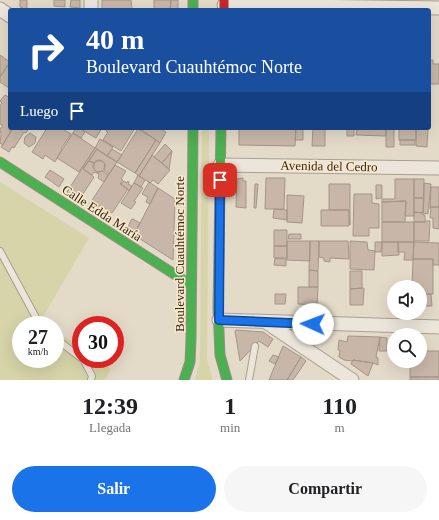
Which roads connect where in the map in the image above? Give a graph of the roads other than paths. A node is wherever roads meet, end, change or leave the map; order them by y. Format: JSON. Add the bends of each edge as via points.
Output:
{"nodes":[{"id":1,"x":224,"y":5,"type":"edge"},
{"id":2,"x":439,"y":8,"type":"edge"},
{"id":3,"x":221,"y":130,"type":"edge"},
{"id":4,"x":193,"y":132,"type":"edge"},
{"id":5,"x":0,"y":162,"type":"edge"},
{"id":6,"x":220,"y":165,"type":"junction"},
{"id":7,"x":439,"y":168,"type":"edge"},
{"id":8,"x":0,"y":251,"type":"edge"},
{"id":9,"x":191,"y":285,"type":"junction"},
{"id":10,"x":35,"y":316,"type":"edge"},
{"id":11,"x":219,"y":320,"type":"junction"},
{"id":12,"x":261,"y":323,"type":"junction"},
{"id":13,"x":439,"y":327,"type":"edge"},
{"id":14,"x":255,"y":346,"type":"dead end"},
{"id":15,"x":88,"y":368,"type":"edge"},
{"id":16,"x":91,"y":380,"type":"edge"},
{"id":17,"x":184,"y":380,"type":"edge"},
{"id":18,"x":227,"y":380,"type":"edge"},
{"id":19,"x":249,"y":380,"type":"edge"},
{"id":20,"x":352,"y":380,"type":"edge"}],
"edges":[{"from":1,"to":2,"type":"street"},
{"from":3,"to":6,"type":"main road"},
{"from":4,"to":9,"type":"main road","name":"Boulevard Cuauhtémoc Norte"},
{"from":5,"to":9,"type":"main road","name":"Calle Edda María"},
{"from":6,"to":7,"type":"street","name":"Avenida del Cedro"},
{"from":6,"to":11,"type":"main road"},
{"from":8,"to":10,"type":"lane"},
{"from":9,"to":17,"type":"main road","name":"Boulevard Cuauhtémoc Norte","via":[[190,362]]},
{"from":11,"to":12,"type":"street"},
{"from":11,"to":18,"type":"main road","via":[[220,354]]},
{"from":12,"to":13,"type":"street"},
{"from":12,"to":20,"type":"street"},
{"from":14,"to":19,"type":"lane"},
{"from":15,"to":16,"type":"lane","via":[[92,376]]}]}
